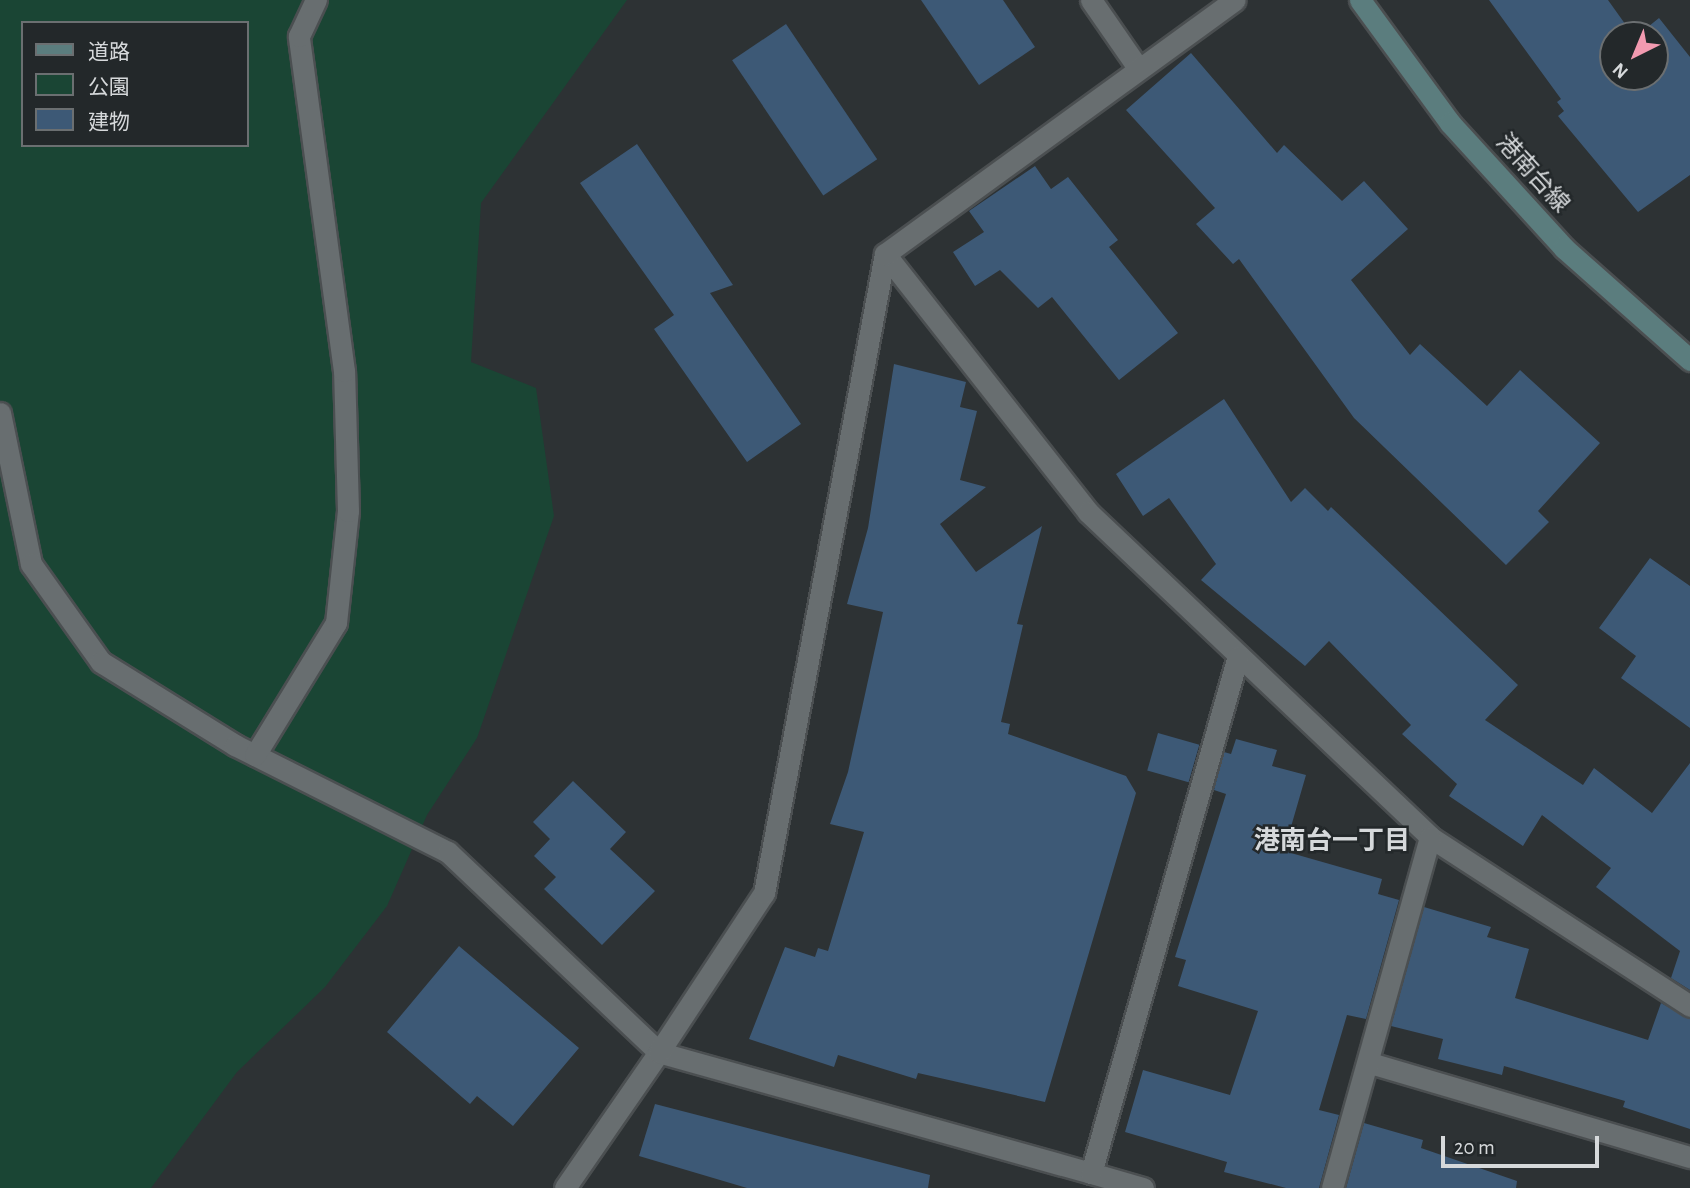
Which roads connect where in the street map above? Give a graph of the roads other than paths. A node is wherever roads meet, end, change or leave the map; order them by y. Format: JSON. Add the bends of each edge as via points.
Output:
{"nodes":[{"id":1,"x":317,"y":0,"type":"edge"},
{"id":2,"x":1091,"y":0,"type":"edge"},
{"id":3,"x":1234,"y":0,"type":"edge"},
{"id":4,"x":1360,"y":0,"type":"edge"},
{"id":5,"x":1138,"y":68,"type":"junction"},
{"id":6,"x":885,"y":254,"type":"junction"},
{"id":7,"x":1690,"y":360,"type":"edge"},
{"id":8,"x":0,"y":414,"type":"edge"},
{"id":9,"x":6,"y":477,"type":"edge"},
{"id":10,"x":1238,"y":656,"type":"junction"},
{"id":11,"x":255,"y":755,"type":"junction"},
{"id":12,"x":1430,"y":836,"type":"junction"},
{"id":13,"x":1690,"y":1006,"type":"edge"},
{"id":14,"x":659,"y":1052,"type":"junction"},
{"id":15,"x":1370,"y":1063,"type":"junction"},
{"id":16,"x":1690,"y":1157,"type":"edge"},
{"id":17,"x":1091,"y":1173,"type":"junction"},
{"id":18,"x":565,"y":1188,"type":"edge"},
{"id":19,"x":1143,"y":1188,"type":"edge"},
{"id":20,"x":1332,"y":1188,"type":"edge"}],
"edges":[{"from":1,"to":11,"type":"street","via":[[299,36],[344,371],[348,511],[336,623]]},
{"from":2,"to":5,"type":"street"},
{"from":3,"to":5,"type":"street"},
{"from":4,"to":7,"type":"street","name":"港南台線","via":[[1450,122],[1564,248]]},
{"from":5,"to":6,"type":"street"},
{"from":6,"to":10,"type":"street","via":[[1088,512]]},
{"from":6,"to":14,"type":"street","via":[[764,893]]},
{"from":8,"to":9,"type":"street"},
{"from":9,"to":11,"type":"street","via":[[31,564],[101,662]]},
{"from":10,"to":12,"type":"street"},
{"from":10,"to":17,"type":"street"},
{"from":11,"to":14,"type":"street","via":[[448,852]]},
{"from":12,"to":13,"type":"street"},
{"from":12,"to":15,"type":"street"},
{"from":14,"to":17,"type":"street"},
{"from":14,"to":18,"type":"street"},
{"from":15,"to":16,"type":"street"},
{"from":15,"to":20,"type":"street"},
{"from":17,"to":19,"type":"street"}]}
